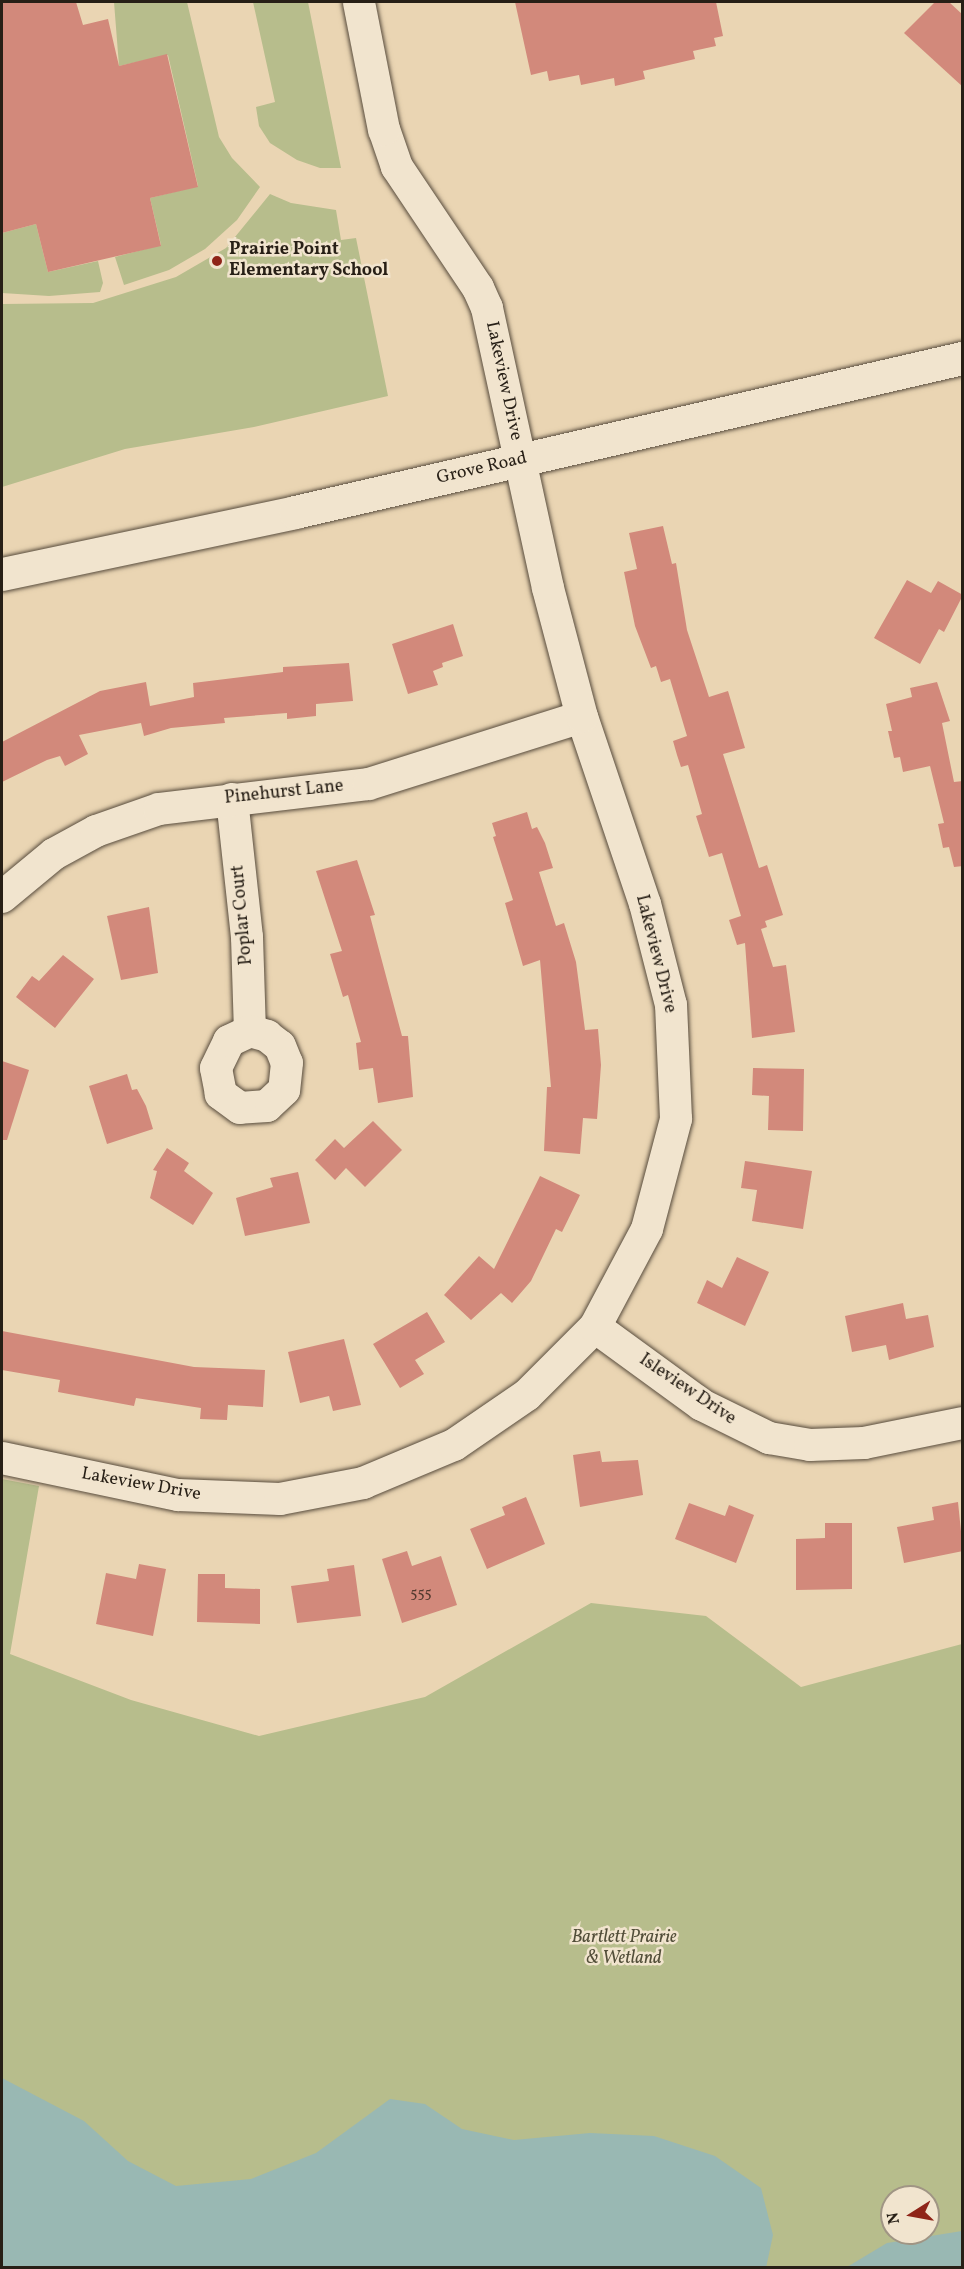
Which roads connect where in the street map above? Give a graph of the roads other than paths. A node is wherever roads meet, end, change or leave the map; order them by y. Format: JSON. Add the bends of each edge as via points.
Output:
{"nodes":[{"id":1,"x":359,"y":2,"type":"edge"},
{"id":2,"x":963,"y":358,"type":"edge"},
{"id":3,"x":519,"y":460,"type":"junction"},
{"id":4,"x":2,"y":574,"type":"edge"},
{"id":5,"x":582,"y":717,"type":"junction"},
{"id":6,"x":232,"y":799,"type":"junction"},
{"id":7,"x":2,"y":897,"type":"edge"},
{"id":8,"x":250,"y":1031,"type":"dead end"},
{"id":9,"x":595,"y":1327,"type":"junction"},
{"id":10,"x":963,"y":1423,"type":"edge"},
{"id":11,"x":2,"y":1458,"type":"edge"}],
"edges":[{"from":1,"to":3,"type":"street","name":"Lakeview Drive","via":[[384,130],[396,167],[478,288],[487,308]]},
{"from":2,"to":3,"type":"street","name":"Grove Road"},
{"from":3,"to":4,"type":"street","name":"Grove Road"},
{"from":3,"to":5,"type":"street","name":"Lakeview Drive"},
{"from":5,"to":6,"type":"street","name":"Pinehurst Lane","via":[[369,784]]},
{"from":5,"to":9,"type":"street","name":"Lakeview Drive","via":[[645,904],[671,1005],[676,1119],[647,1229]]},
{"from":6,"to":7,"type":"street","name":"Pinehurst Lane","via":[[159,809],[96,831],[54,854]]},
{"from":6,"to":8,"type":"street","name":"Poplar Court","via":[[246,937]]},
{"from":9,"to":10,"type":"street","name":"Isleview Drive","via":[[702,1405],[769,1438],[810,1445],[864,1443]]},
{"from":9,"to":11,"type":"street","name":"Lakeview Drive","via":[[527,1395],[454,1445],[363,1483],[280,1499],[178,1495]]}]}
